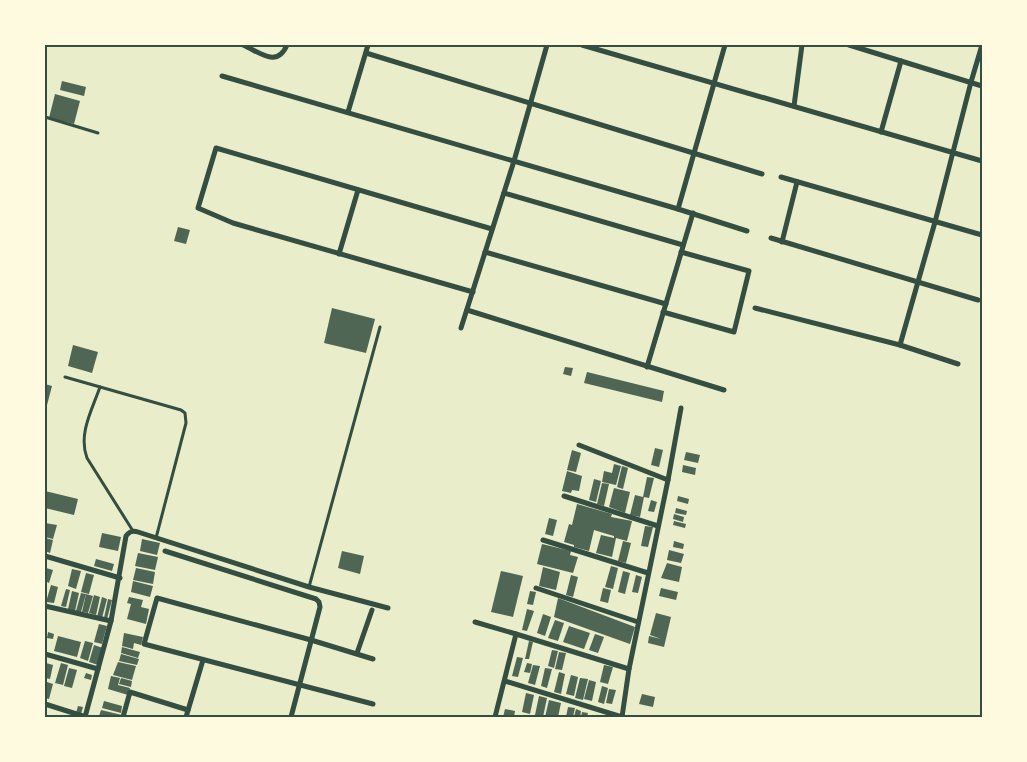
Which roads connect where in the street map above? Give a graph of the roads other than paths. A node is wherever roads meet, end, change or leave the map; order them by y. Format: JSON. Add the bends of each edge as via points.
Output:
{"nodes":[{"id":1,"x":243,"y":45,"type":"edge"},
{"id":2,"x":288,"y":45,"type":"edge"},
{"id":3,"x":368,"y":45,"type":"edge"},
{"id":4,"x":547,"y":45,"type":"edge"},
{"id":5,"x":582,"y":45,"type":"edge"},
{"id":6,"x":725,"y":45,"type":"edge"},
{"id":7,"x":802,"y":45,"type":"edge"},
{"id":8,"x":849,"y":45,"type":"edge"},
{"id":9,"x":982,"y":46,"type":"edge"},
{"id":10,"x":366,"y":53,"type":"junction"},
{"id":11,"x":901,"y":61,"type":"junction"},
{"id":12,"x":222,"y":76,"type":"dead end"},
{"id":13,"x":971,"y":82,"type":"junction"},
{"id":14,"x":714,"y":84,"type":"junction"},
{"id":15,"x":982,"y":86,"type":"edge"},
{"id":16,"x":531,"y":104,"type":"junction"},
{"id":17,"x":794,"y":106,"type":"junction"},
{"id":18,"x":348,"y":112,"type":"junction"},
{"id":19,"x":45,"y":116,"type":"edge"},
{"id":20,"x":881,"y":132,"type":"junction"},
{"id":21,"x":98,"y":133,"type":"dead end"},
{"id":22,"x":952,"y":152,"type":"junction"},
{"id":23,"x":694,"y":153,"type":"junction"},
{"id":24,"x":514,"y":161,"type":"junction"},
{"id":25,"x":982,"y":161,"type":"edge"},
{"id":26,"x":762,"y":174,"type":"dead end"},
{"id":27,"x":781,"y":177,"type":"dead end"},
{"id":28,"x":797,"y":182,"type":"junction"},
{"id":29,"x":358,"y":190,"type":"junction"},
{"id":30,"x":504,"y":193,"type":"junction"},
{"id":31,"x":678,"y":209,"type":"junction"},
{"id":32,"x":693,"y":213,"type":"junction"},
{"id":33,"x":935,"y":222,"type":"junction"},
{"id":34,"x":492,"y":229,"type":"junction"},
{"id":35,"x":747,"y":231,"type":"dead end"},
{"id":36,"x":982,"y":235,"type":"edge"},
{"id":37,"x":770,"y":238,"type":"dead end"},
{"id":38,"x":782,"y":242,"type":"junction"},
{"id":39,"x":683,"y":245,"type":"junction"},
{"id":40,"x":485,"y":252,"type":"junction"},
{"id":41,"x":681,"y":252,"type":"junction"},
{"id":42,"x":339,"y":254,"type":"junction"},
{"id":43,"x":918,"y":283,"type":"junction"},
{"id":44,"x":473,"y":292,"type":"junction"},
{"id":45,"x":978,"y":300,"type":"dead end"},
{"id":46,"x":666,"y":304,"type":"junction"},
{"id":47,"x":754,"y":308,"type":"dead end"},
{"id":48,"x":467,"y":310,"type":"junction"},
{"id":49,"x":664,"y":312,"type":"junction"},
{"id":50,"x":380,"y":327,"type":"dead end"},
{"id":51,"x":461,"y":328,"type":"dead end"},
{"id":52,"x":900,"y":345,"type":"junction"},
{"id":53,"x":958,"y":364,"type":"dead end"},
{"id":54,"x":647,"y":367,"type":"junction"},
{"id":55,"x":65,"y":377,"type":"dead end"},
{"id":56,"x":100,"y":387,"type":"junction"},
{"id":57,"x":724,"y":390,"type":"dead end"},
{"id":58,"x":681,"y":408,"type":"dead end"},
{"id":59,"x":579,"y":445,"type":"dead end"},
{"id":60,"x":668,"y":480,"type":"junction"},
{"id":61,"x":564,"y":496,"type":"dead end"},
{"id":62,"x":658,"y":526,"type":"junction"},
{"id":63,"x":133,"y":531,"type":"junction"},
{"id":64,"x":156,"y":538,"type":"junction"},
{"id":65,"x":543,"y":540,"type":"dead end"},
{"id":66,"x":165,"y":551,"type":"dead end"},
{"id":67,"x":45,"y":556,"type":"edge"},
{"id":68,"x":648,"y":573,"type":"junction"},
{"id":69,"x":120,"y":578,"type":"junction"},
{"id":70,"x":309,"y":587,"type":"junction"},
{"id":71,"x":536,"y":588,"type":"dead end"},
{"id":72,"x":45,"y":606,"type":"edge"},
{"id":73,"x":388,"y":608,"type":"dead end"},
{"id":74,"x":372,"y":610,"type":"dead end"},
{"id":75,"x":111,"y":621,"type":"junction"},
{"id":76,"x":475,"y":622,"type":"dead end"},
{"id":77,"x":638,"y":622,"type":"junction"},
{"id":78,"x":516,"y":634,"type":"junction"},
{"id":79,"x":311,"y":640,"type":"junction"},
{"id":80,"x":357,"y":653,"type":"junction"},
{"id":81,"x":45,"y":654,"type":"edge"},
{"id":82,"x":374,"y":659,"type":"dead end"},
{"id":83,"x":203,"y":660,"type":"junction"},
{"id":84,"x":98,"y":669,"type":"junction"},
{"id":85,"x":629,"y":669,"type":"junction"},
{"id":86,"x":504,"y":681,"type":"junction"},
{"id":87,"x":300,"y":685,"type":"junction"},
{"id":88,"x":45,"y":704,"type":"edge"},
{"id":89,"x":373,"y":704,"type":"dead end"},
{"id":90,"x":188,"y":710,"type":"junction"},
{"id":91,"x":86,"y":717,"type":"edge"},
{"id":92,"x":123,"y":717,"type":"edge"},
{"id":93,"x":186,"y":717,"type":"edge"},
{"id":94,"x":291,"y":717,"type":"edge"},
{"id":95,"x":495,"y":717,"type":"edge"},
{"id":96,"x":622,"y":717,"type":"edge"}],
"edges":[{"from":1,"to":2,"type":"street","via":[[272,58],[283,54]]},
{"from":3,"to":10,"type":"street"},
{"from":4,"to":16,"type":"street"},
{"from":5,"to":14,"type":"street"},
{"from":6,"to":14,"type":"street"},
{"from":7,"to":17,"type":"street"},
{"from":8,"to":11,"type":"street"},
{"from":9,"to":13,"type":"street"},
{"from":10,"to":16,"type":"street"},
{"from":10,"to":18,"type":"street"},
{"from":11,"to":13,"type":"street"},
{"from":11,"to":20,"type":"street"},
{"from":12,"to":18,"type":"street"},
{"from":13,"to":15,"type":"street"},
{"from":13,"to":22,"type":"street"},
{"from":14,"to":17,"type":"street"},
{"from":14,"to":23,"type":"street"},
{"from":16,"to":23,"type":"street"},
{"from":16,"to":24,"type":"street"},
{"from":17,"to":20,"type":"street"},
{"from":18,"to":24,"type":"street"},
{"from":19,"to":21,"type":"lane"},
{"from":20,"to":22,"type":"street"},
{"from":22,"to":25,"type":"street"},
{"from":22,"to":33,"type":"street"},
{"from":23,"to":26,"type":"street"},
{"from":23,"to":31,"type":"street"},
{"from":24,"to":30,"type":"street"},
{"from":24,"to":31,"type":"street"},
{"from":27,"to":28,"type":"street"},
{"from":28,"to":33,"type":"street"},
{"from":28,"to":38,"type":"street"},
{"from":29,"to":34,"type":"street"},
{"from":29,"to":42,"type":"street"},
{"from":29,"to":42,"type":"street","via":[[216,148],[200,200],[198,208],[233,223]]},
{"from":30,"to":34,"type":"street"},
{"from":30,"to":39,"type":"street"},
{"from":31,"to":32,"type":"street"},
{"from":32,"to":35,"type":"street"},
{"from":32,"to":39,"type":"street"},
{"from":33,"to":36,"type":"street"},
{"from":33,"to":43,"type":"street"},
{"from":34,"to":40,"type":"street"},
{"from":37,"to":38,"type":"street"},
{"from":38,"to":43,"type":"street"},
{"from":39,"to":41,"type":"street"},
{"from":40,"to":44,"type":"street"},
{"from":40,"to":46,"type":"street"},
{"from":41,"to":46,"type":"street"},
{"from":41,"to":49,"type":"street","via":[[749,271],[734,332]]},
{"from":42,"to":44,"type":"street"},
{"from":43,"to":45,"type":"street"},
{"from":43,"to":52,"type":"street"},
{"from":44,"to":48,"type":"street"},
{"from":46,"to":49,"type":"street"},
{"from":47,"to":52,"type":"street"},
{"from":48,"to":51,"type":"street"},
{"from":48,"to":54,"type":"street"},
{"from":49,"to":54,"type":"street"},
{"from":50,"to":70,"type":"lane"},
{"from":52,"to":53,"type":"street"},
{"from":54,"to":57,"type":"street"},
{"from":55,"to":56,"type":"lane"},
{"from":56,"to":63,"type":"lane","via":[[84,432],[84,450]]},
{"from":56,"to":64,"type":"lane","via":[[185,413],[186,423]]},
{"from":58,"to":60,"type":"street"},
{"from":59,"to":60,"type":"street"},
{"from":60,"to":62,"type":"street"},
{"from":61,"to":62,"type":"street"},
{"from":62,"to":68,"type":"street"},
{"from":63,"to":64,"type":"street"},
{"from":63,"to":69,"type":"street","via":[[126,536]]},
{"from":64,"to":70,"type":"street"},
{"from":65,"to":68,"type":"street"},
{"from":66,"to":79,"type":"street","via":[[316,599],[320,607]]},
{"from":67,"to":69,"type":"street"},
{"from":68,"to":77,"type":"street"},
{"from":69,"to":75,"type":"street"},
{"from":70,"to":73,"type":"street"},
{"from":71,"to":77,"type":"street"},
{"from":72,"to":75,"type":"street"},
{"from":74,"to":80,"type":"street"},
{"from":75,"to":84,"type":"street"},
{"from":76,"to":78,"type":"street"},
{"from":77,"to":85,"type":"street"},
{"from":78,"to":85,"type":"street"},
{"from":78,"to":86,"type":"street"},
{"from":79,"to":80,"type":"street"},
{"from":79,"to":83,"type":"street","via":[[157,598],[144,644]]},
{"from":79,"to":87,"type":"street"},
{"from":80,"to":82,"type":"street"},
{"from":81,"to":84,"type":"street"},
{"from":83,"to":87,"type":"street"},
{"from":83,"to":90,"type":"street"},
{"from":84,"to":91,"type":"street"},
{"from":85,"to":96,"type":"street"},
{"from":86,"to":95,"type":"street"},
{"from":86,"to":96,"type":"street"},
{"from":87,"to":89,"type":"street"},
{"from":87,"to":94,"type":"street"},
{"from":88,"to":91,"type":"street"},
{"from":90,"to":92,"type":"street","via":[[130,692]]},
{"from":90,"to":93,"type":"street"}]}
